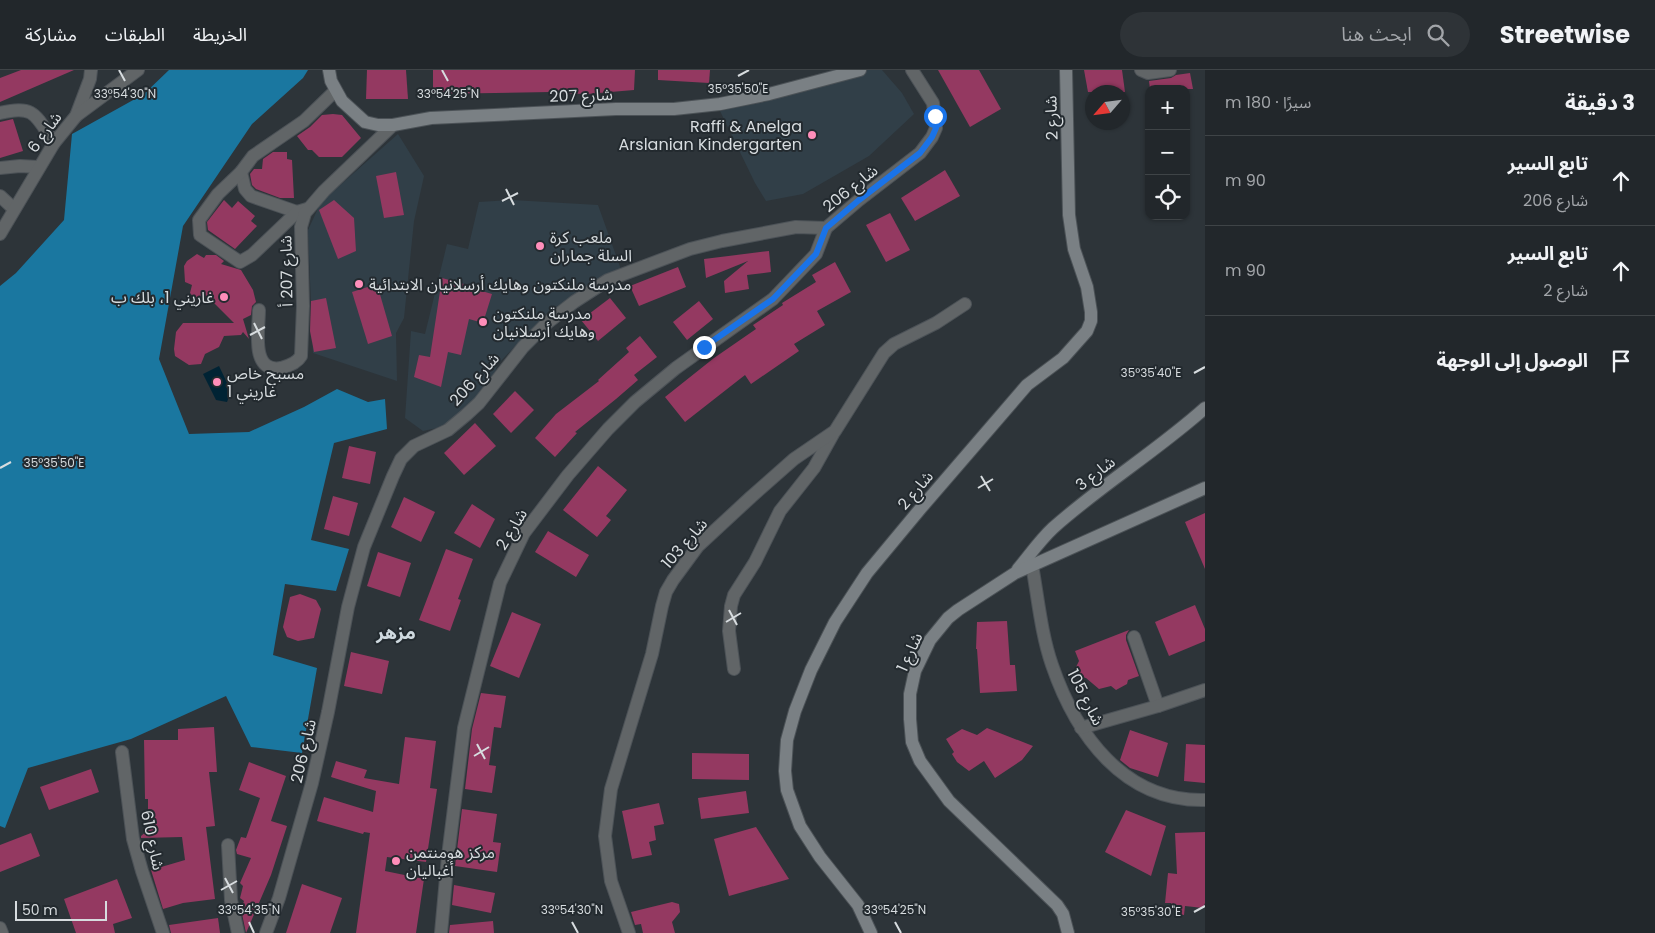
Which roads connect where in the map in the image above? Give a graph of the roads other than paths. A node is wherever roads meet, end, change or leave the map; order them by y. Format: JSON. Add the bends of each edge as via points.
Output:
{"nodes":[{"id":1,"x":91,"y":70,"type":"edge"},
{"id":2,"x":138,"y":70,"type":"edge"},
{"id":3,"x":329,"y":70,"type":"edge"},
{"id":4,"x":860,"y":70,"type":"edge"},
{"id":5,"x":912,"y":70,"type":"edge"},
{"id":6,"x":1066,"y":70,"type":"edge"},
{"id":7,"x":1141,"y":70,"type":"edge"},
{"id":8,"x":1170,"y":70,"type":"edge"},
{"id":9,"x":335,"y":91,"type":"junction"},
{"id":10,"x":0,"y":113,"type":"edge"},
{"id":11,"x":76,"y":116,"type":"junction"},
{"id":12,"x":393,"y":125,"type":"junction"},
{"id":13,"x":54,"y":143,"type":"junction"},
{"id":14,"x":38,"y":167,"type":"junction"},
{"id":15,"x":0,"y":168,"type":"edge"},
{"id":16,"x":241,"y":172,"type":"junction"},
{"id":17,"x":0,"y":196,"type":"edge"},
{"id":18,"x":14,"y":209,"type":"junction"},
{"id":19,"x":302,"y":210,"type":"junction"},
{"id":20,"x":826,"y":228,"type":"junction"},
{"id":21,"x":1,"y":231,"type":"edge"},
{"id":22,"x":965,"y":304,"type":"dead end"},
{"id":23,"x":259,"y":310,"type":"dead end"},
{"id":24,"x":1205,"y":408,"type":"edge"},
{"id":25,"x":835,"y":431,"type":"junction"},
{"id":26,"x":1205,"y":488,"type":"edge"},
{"id":27,"x":1032,"y":564,"type":"junction"},
{"id":28,"x":1015,"y":573,"type":"junction"},
{"id":29,"x":1134,"y":637,"type":"dead end"},
{"id":30,"x":734,"y":669,"type":"dead end"},
{"id":31,"x":1205,"y":690,"type":"edge"},
{"id":32,"x":1158,"y":706,"type":"junction"},
{"id":33,"x":1081,"y":728,"type":"junction"},
{"id":34,"x":122,"y":752,"type":"dead end"},
{"id":35,"x":1205,"y":800,"type":"edge"},
{"id":36,"x":228,"y":845,"type":"dead end"},
{"id":37,"x":0,"y":928,"type":"edge"},
{"id":38,"x":2,"y":933,"type":"edge"},
{"id":39,"x":163,"y":933,"type":"edge"},
{"id":40,"x":238,"y":933,"type":"edge"},
{"id":41,"x":266,"y":933,"type":"edge"},
{"id":42,"x":441,"y":933,"type":"edge"},
{"id":43,"x":629,"y":933,"type":"edge"},
{"id":44,"x":871,"y":933,"type":"edge"},
{"id":45,"x":1068,"y":933,"type":"edge"}],
"edges":[{"from":1,"to":11,"type":"street"},
{"from":2,"to":11,"type":"street","name":"شارع 6"},
{"from":3,"to":9,"type":"street","name":"شارع 207"},
{"from":4,"to":12,"type":"street","name":"شارع 207","via":[[720,104],[674,109],[431,118]]},
{"from":5,"to":20,"type":"street","name":"شارع 206","via":[[932,103],[936,128],[932,137],[920,153]]},
{"from":6,"to":44,"type":"street","name":"شارع 2","via":[[1069,215],[1074,250],[1091,312],[1087,331],[1063,358],[1027,385],[867,574],[835,622],[811,670],[787,740],[787,790],[800,826],[858,905]]},
{"from":7,"to":8,"type":"street","via":[[1148,73]]},
{"from":9,"to":12,"type":"street","name":"شارع 207","via":[[366,122]]},
{"from":9,"to":16,"type":"street","via":[[304,121],[254,156]]},
{"from":10,"to":13,"type":"street","via":[[14,109],[29,112]]},
{"from":11,"to":13,"type":"street","name":"شارع 6"},
{"from":12,"to":19,"type":"street","name":"شارع 207 أ"},
{"from":13,"to":14,"type":"street","name":"شارع 6"},
{"from":14,"to":15,"type":"street"},
{"from":14,"to":18,"type":"street","name":"شارع 6"},
{"from":16,"to":19,"type":"street","via":[[245,190],[251,196]]},
{"from":16,"to":19,"type":"street","via":[[218,194],[199,220],[200,235],[240,262]]},
{"from":17,"to":18,"type":"street"},
{"from":18,"to":21,"type":"street","name":"شارع 6"},
{"from":19,"to":23,"type":"street","name":"شارع 207 أ","via":[[302,336],[301,356],[296,362],[276,368],[264,364],[258,347]]},
{"from":20,"to":41,"type":"street","name":"شارع 206","via":[[796,227],[690,248],[608,280],[547,323],[466,416],[448,430],[414,446],[401,460],[364,546],[348,607],[312,783]]},
{"from":20,"to":42,"type":"street","name":"شارع 2","via":[[816,254],[773,299],[676,368],[615,422],[568,475],[524,533],[500,583],[464,728]]},
{"from":22,"to":25,"type":"street","name":"شارع 103","via":[[894,344],[884,354]]},
{"from":24,"to":28,"type":"street","name":"شارع 3","via":[[1051,530]]},
{"from":25,"to":30,"type":"street","via":[[814,468],[780,511],[755,562],[734,595],[729,630]]},
{"from":25,"to":43,"type":"street","name":"شارع 103","via":[[794,459],[698,546],[666,592],[652,654],[611,789],[605,836],[611,881]]},
{"from":26,"to":27,"type":"street","name":"شارع 1"},
{"from":27,"to":28,"type":"street","name":"شارع 1"},
{"from":27,"to":33,"type":"street","name":"شارع 105","via":[[1052,665]]},
{"from":28,"to":45,"type":"street","name":"شارع 1","via":[[958,610],[930,640],[915,671],[910,694],[912,742],[920,761],[949,801],[1057,905]]},
{"from":29,"to":32,"type":"street"},
{"from":31,"to":32,"type":"street"},
{"from":32,"to":33,"type":"street"},
{"from":33,"to":35,"type":"street","name":"شارع 105","via":[[1122,774],[1139,785],[1178,800]]},
{"from":34,"to":39,"type":"street","name":"شارع 610","via":[[133,838]]},
{"from":36,"to":40,"type":"street","via":[[231,900]]},
{"from":37,"to":38,"type":"street"}]}
